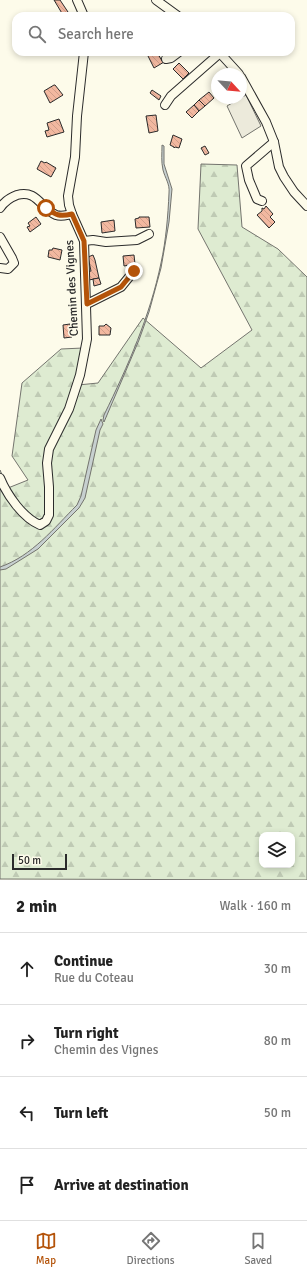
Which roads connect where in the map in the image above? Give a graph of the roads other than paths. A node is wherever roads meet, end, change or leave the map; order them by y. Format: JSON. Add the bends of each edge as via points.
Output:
{"nodes":[{"id":1,"x":77,"y":0,"type":"edge"},
{"id":2,"x":156,"y":0,"type":"edge"},
{"id":3,"x":82,"y":12,"type":"edge"},
{"id":4,"x":172,"y":12,"type":"edge"},
{"id":5,"x":84,"y":56,"type":"edge"},
{"id":6,"x":174,"y":56,"type":"edge"},
{"id":7,"x":215,"y":56,"type":"edge"},
{"id":8,"x":223,"y":56,"type":"edge"},
{"id":9,"x":166,"y":59,"type":"dead end"},
{"id":10,"x":234,"y":68,"type":"edge"},
{"id":11,"x":247,"y":88,"type":"edge"},
{"id":12,"x":165,"y":104,"type":"dead end"},
{"id":13,"x":274,"y":142,"type":"junction"},
{"id":14,"x":262,"y":201,"type":"dead end"},
{"id":15,"x":307,"y":206,"type":"edge"},
{"id":16,"x":0,"y":208,"type":"edge"},
{"id":17,"x":72,"y":214,"type":"junction"},
{"id":18,"x":149,"y":234,"type":"dead end"},
{"id":19,"x":0,"y":237,"type":"edge"},
{"id":20,"x":84,"y":241,"type":"junction"},
{"id":21,"x":0,"y":268,"type":"edge"},
{"id":22,"x":134,"y":271,"type":"dead end"},
{"id":23,"x":87,"y":304,"type":"junction"},
{"id":24,"x":0,"y":478,"type":"edge"}],
"edges":[{"from":1,"to":3,"type":"street"},
{"from":2,"to":4,"type":"street"},
{"from":5,"to":17,"type":"street","name":"Chemin des Vignes","via":[[75,157],[68,196]]},
{"from":6,"to":9,"type":"street"},
{"from":7,"to":12,"type":"street"},
{"from":8,"to":10,"type":"street"},
{"from":11,"to":13,"type":"street"},
{"from":13,"to":14,"type":"street","via":[[246,166],[257,199]]},
{"from":13,"to":15,"type":"street","via":[[284,177]]},
{"from":16,"to":17,"type":"street","via":[[10,197],[20,194],[36,198],[55,214]]},
{"from":17,"to":20,"type":"street","name":"Chemin des Vignes"},
{"from":18,"to":20,"type":"street","via":[[138,240]]},
{"from":19,"to":21,"type":"street","via":[[14,263],[8,269]]},
{"from":20,"to":23,"type":"street","name":"Chemin des Vignes"},
{"from":22,"to":23,"type":"street","via":[[121,287]]},
{"from":23,"to":24,"type":"street","name":"Chemin des Vignes","via":[[87,339],[80,375],[69,409],[49,449],[49,515],[46,521],[40,525],[28,516],[12,500]]}]}
